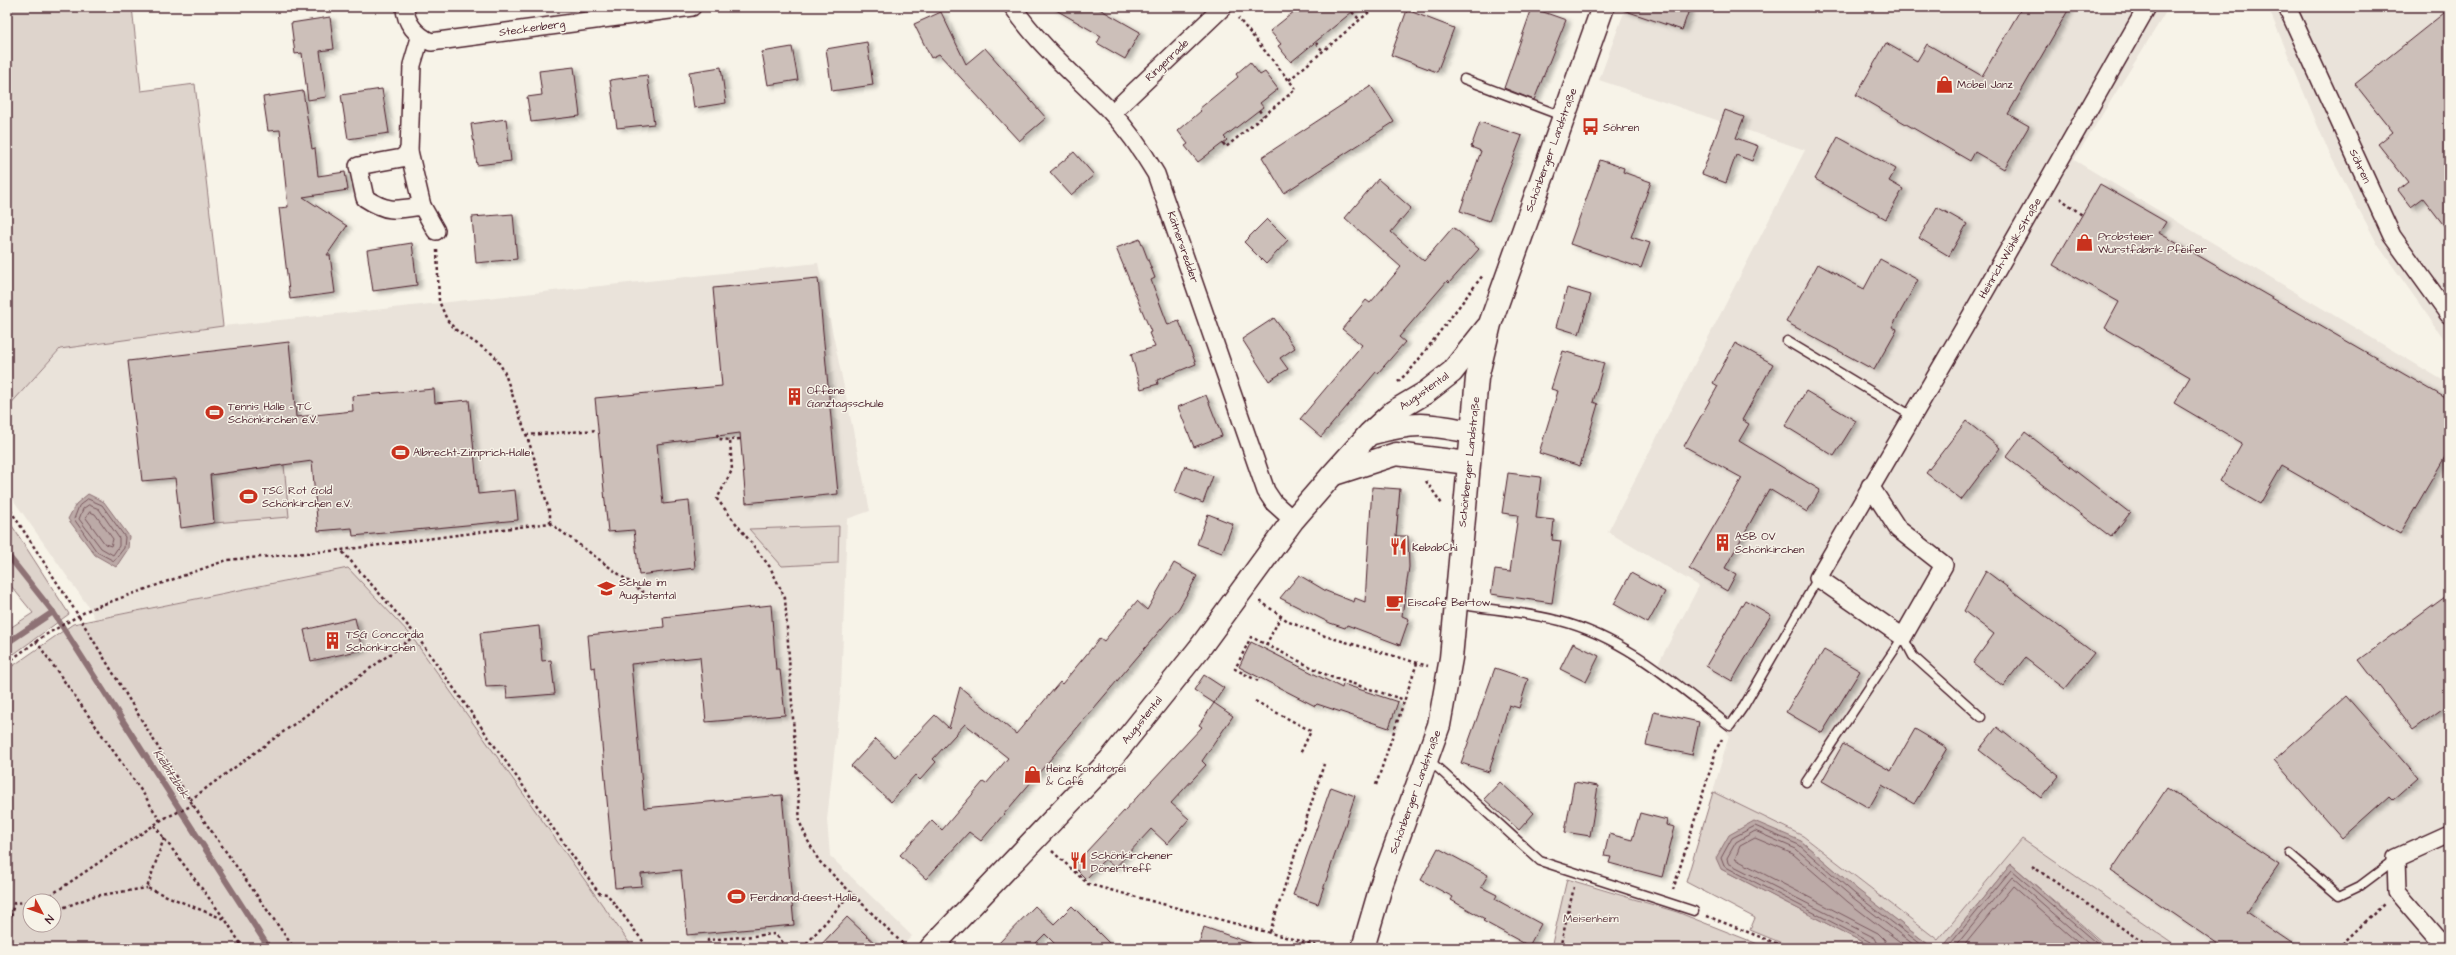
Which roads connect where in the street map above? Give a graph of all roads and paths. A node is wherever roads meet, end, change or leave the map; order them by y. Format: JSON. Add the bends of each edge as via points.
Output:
{"nodes":[{"id":1,"x":405,"y":7,"type":"edge"},
{"id":2,"x":692,"y":7,"type":"edge"},
{"id":3,"x":1013,"y":7,"type":"edge"},
{"id":4,"x":1375,"y":7,"type":"edge"},
{"id":5,"x":1603,"y":7,"type":"edge"},
{"id":6,"x":2147,"y":7,"type":"edge"},
{"id":7,"x":2287,"y":7,"type":"edge"},
{"id":8,"x":1228,"y":10,"type":"edge"},
{"id":9,"x":1352,"y":12,"type":"dead end"},
{"id":10,"x":1360,"y":20,"type":"junction"},
{"id":11,"x":420,"y":38,"type":"junction"},
{"id":12,"x":1316,"y":43,"type":"dead end"},
{"id":13,"x":1323,"y":51,"type":"junction"},
{"id":14,"x":1289,"y":80,"type":"junction"},
{"id":15,"x":1464,"y":80,"type":"dead end"},
{"id":16,"x":1259,"y":110,"type":"dead end"},
{"id":17,"x":1112,"y":113,"type":"junction"},
{"id":18,"x":1263,"y":116,"type":"junction"},
{"id":19,"x":1563,"y":116,"type":"junction"},
{"id":20,"x":1223,"y":143,"type":"dead end"},
{"id":21,"x":409,"y":150,"type":"junction"},
{"id":22,"x":2044,"y":187,"type":"junction"},
{"id":23,"x":422,"y":206,"type":"junction"},
{"id":24,"x":2082,"y":215,"type":"dead end"},
{"id":25,"x":436,"y":231,"type":"joint"},
{"id":26,"x":1487,"y":270,"type":"dead end"},
{"id":27,"x":2449,"y":315,"type":"edge"},
{"id":28,"x":1490,"y":324,"type":"junction"},
{"id":29,"x":1787,"y":341,"type":"dead end"},
{"id":30,"x":1392,"y":388,"type":"dead end"},
{"id":31,"x":1912,"y":416,"type":"junction"},
{"id":32,"x":598,"y":430,"type":"dead end"},
{"id":33,"x":1471,"y":432,"type":"junction"},
{"id":34,"x":717,"y":434,"type":"dead end"},
{"id":35,"x":1369,"y":434,"type":"junction"},
{"id":36,"x":526,"y":435,"type":"junction"},
{"id":37,"x":740,"y":439,"type":"dead end"},
{"id":38,"x":730,"y":440,"type":"junction"},
{"id":39,"x":1468,"y":463,"type":"junction"},
{"id":40,"x":1333,"y":474,"type":"junction"},
{"id":41,"x":1870,"y":486,"type":"junction"},
{"id":42,"x":7,"y":505,"type":"edge"},
{"id":43,"x":1293,"y":520,"type":"junction"},
{"id":44,"x":550,"y":522,"type":"junction"},
{"id":45,"x":341,"y":550,"type":"junction"},
{"id":46,"x":1818,"y":578,"type":"junction"},
{"id":47,"x":1243,"y":588,"type":"junction"},
{"id":48,"x":651,"y":598,"type":"dead end"},
{"id":49,"x":1456,"y":604,"type":"junction"},
{"id":50,"x":78,"y":615,"type":"junction"},
{"id":51,"x":1281,"y":616,"type":"junction"},
{"id":52,"x":416,"y":635,"type":"junction"},
{"id":53,"x":1903,"y":637,"type":"junction"},
{"id":54,"x":36,"y":641,"type":"junction"},
{"id":55,"x":1266,"y":645,"type":"junction"},
{"id":56,"x":7,"y":663,"type":"edge"},
{"id":57,"x":1417,"y":663,"type":"junction"},
{"id":58,"x":1450,"y":670,"type":"junction"},
{"id":59,"x":1258,"y":681,"type":"dead end"},
{"id":60,"x":1406,"y":700,"type":"junction"},
{"id":61,"x":1254,"y":701,"type":"dead end"},
{"id":62,"x":1981,"y":717,"type":"dead end"},
{"id":63,"x":1730,"y":726,"type":"junction"},
{"id":64,"x":1300,"y":754,"type":"dead end"},
{"id":65,"x":1429,"y":760,"type":"junction"},
{"id":66,"x":1324,"y":764,"type":"dead end"},
{"id":67,"x":1806,"y":782,"type":"dead end"},
{"id":68,"x":1376,"y":785,"type":"dead end"},
{"id":69,"x":190,"y":800,"type":"junction"},
{"id":70,"x":193,"y":805,"type":"junction"},
{"id":71,"x":160,"y":821,"type":"junction"},
{"id":72,"x":154,"y":825,"type":"junction"},
{"id":73,"x":2449,"y":834,"type":"edge"},
{"id":74,"x":1037,"y":837,"type":"junction"},
{"id":75,"x":164,"y":838,"type":"junction"},
{"id":76,"x":2290,"y":854,"type":"dead end"},
{"id":77,"x":2396,"y":858,"type":"junction"},
{"id":78,"x":2032,"y":866,"type":"dead end"},
{"id":79,"x":1577,"y":872,"type":"junction"},
{"id":80,"x":148,"y":888,"type":"junction"},
{"id":81,"x":2396,"y":892,"type":"junction"},
{"id":82,"x":54,"y":893,"type":"edge"},
{"id":83,"x":851,"y":894,"type":"junction"},
{"id":84,"x":22,"y":902,"type":"edge"},
{"id":85,"x":1668,"y":903,"type":"junction"},
{"id":86,"x":62,"y":908,"type":"edge"},
{"id":87,"x":1694,"y":911,"type":"joint"},
{"id":88,"x":226,"y":920,"type":"junction"},
{"id":89,"x":1270,"y":932,"type":"junction"},
{"id":90,"x":7,"y":934,"type":"edge"},
{"id":91,"x":243,"y":948,"type":"edge"},
{"id":92,"x":294,"y":948,"type":"edge"},
{"id":93,"x":648,"y":948,"type":"edge"},
{"id":94,"x":708,"y":948,"type":"edge"},
{"id":95,"x":788,"y":948,"type":"edge"},
{"id":96,"x":803,"y":948,"type":"edge"},
{"id":97,"x":906,"y":948,"type":"edge"},
{"id":98,"x":931,"y":948,"type":"edge"},
{"id":99,"x":1326,"y":948,"type":"edge"},
{"id":100,"x":1364,"y":948,"type":"edge"},
{"id":101,"x":1560,"y":948,"type":"edge"},
{"id":102,"x":1788,"y":948,"type":"edge"},
{"id":103,"x":2151,"y":948,"type":"edge"},
{"id":104,"x":2338,"y":948,"type":"edge"},
{"id":105,"x":2446,"y":948,"type":"edge"}],
"edges":[{"from":1,"to":11,"type":"street","via":[[405,17]]},
{"from":2,"to":11,"type":"street","name":"Steckenberg","via":[[431,42]]},
{"from":3,"to":17,"type":"street","name":"Kätnersredder","via":[[1044,45]]},
{"from":4,"to":10,"type":"path"},
{"from":5,"to":19,"type":"street","name":"Schönberger Landstraße"},
{"from":6,"to":22,"type":"street","name":"Heinrich-Wöhlk-Straße"},
{"from":7,"to":27,"type":"street","name":"Söhren","via":[[2392,236]]},
{"from":8,"to":14,"type":"path"},
{"from":8,"to":17,"type":"street","name":"Ringenrade"},
{"from":9,"to":10,"type":"path"},
{"from":10,"to":13,"type":"path"},
{"from":11,"to":21,"type":"street","via":[[412,65]]},
{"from":12,"to":13,"type":"path"},
{"from":13,"to":14,"type":"path"},
{"from":14,"to":18,"type":"path","via":[[1296,89]]},
{"from":15,"to":19,"type":"lane"},
{"from":16,"to":18,"type":"path"},
{"from":17,"to":43,"type":"street","name":"Kätnersredder","via":[[1136,141],[1156,174],[1266,492]]},
{"from":18,"to":20,"type":"path","via":[[1226,147]]},
{"from":19,"to":28,"type":"street","name":"Schönberger Landstraße"},
{"from":21,"to":23,"type":"street"},
{"from":21,"to":23,"type":"street","via":[[402,158],[358,166],[366,198],[382,209]]},
{"from":22,"to":24,"type":"path"},
{"from":22,"to":31,"type":"street","name":"Heinrich-Wöhlk-Straße"},
{"from":23,"to":25,"type":"street"},
{"from":25,"to":36,"type":"path","via":[[439,301],[447,320],[456,330],[494,355],[504,371]]},
{"from":26,"to":30,"type":"path","via":[[1413,367]]},
{"from":28,"to":33,"type":"street","name":"Schönberger Landstraße","via":[[1477,378]]},
{"from":28,"to":35,"type":"street","name":"Augustental","via":[[1452,372],[1425,393],[1393,412]]},
{"from":29,"to":31,"type":"lane"},
{"from":31,"to":41,"type":"street","name":"Heinrich-Wöhlk-Straße"},
{"from":32,"to":36,"type":"path"},
{"from":33,"to":35,"type":"street","name":"Augustental","via":[[1428,423],[1403,425]]},
{"from":33,"to":39,"type":"street","name":"Schönberger Landstraße"},
{"from":34,"to":38,"type":"path","via":[[719,439]]},
{"from":35,"to":40,"type":"street","name":"Augustental"},
{"from":36,"to":44,"type":"path","via":[[550,514]]},
{"from":37,"to":38,"type":"path"},
{"from":38,"to":83,"type":"path","via":[[732,470],[717,499],[770,568],[785,598],[800,823],[819,861]]},
{"from":39,"to":40,"type":"street","via":[[1396,454]]},
{"from":39,"to":49,"type":"street","name":"Schönberger Landstraße"},
{"from":40,"to":43,"type":"street","name":"Augustental"},
{"from":41,"to":46,"type":"street","name":"Heinrich-Wöhlk-Straße"},
{"from":41,"to":53,"type":"street","via":[[1898,529],[1944,565]]},
{"from":42,"to":50,"type":"path"},
{"from":43,"to":47,"type":"street","name":"Augustental"},
{"from":44,"to":45,"type":"path"},
{"from":44,"to":48,"type":"path"},
{"from":45,"to":50,"type":"path","via":[[227,560]]},
{"from":45,"to":52,"type":"path"},
{"from":46,"to":53,"type":"street"},
{"from":46,"to":63,"type":"lane"},
{"from":47,"to":51,"type":"path"},
{"from":47,"to":74,"type":"street","name":"Augustental","via":[[1153,708],[1110,760]]},
{"from":49,"to":58,"type":"street","name":"Schönberger Landstraße"},
{"from":49,"to":63,"type":"lane","via":[[1559,620],[1615,642]]},
{"from":50,"to":54,"type":"path"},
{"from":50,"to":69,"type":"path"},
{"from":51,"to":55,"type":"path"},
{"from":51,"to":57,"type":"path","via":[[1325,636]]},
{"from":52,"to":69,"type":"path"},
{"from":52,"to":93,"type":"path","via":[[599,893],[607,894]]},
{"from":53,"to":62,"type":"lane","via":[[1913,656]]},
{"from":53,"to":67,"type":"lane"},
{"from":54,"to":56,"type":"path"},
{"from":54,"to":71,"type":"path"},
{"from":55,"to":59,"type":"path","via":[[1251,637],[1235,669]]},
{"from":55,"to":60,"type":"path","via":[[1330,677]]},
{"from":57,"to":58,"type":"path"},
{"from":57,"to":60,"type":"path"},
{"from":58,"to":65,"type":"street","name":"Schönberger Landstraße","via":[[1439,726]]},
{"from":60,"to":68,"type":"path"},
{"from":61,"to":64,"type":"path","via":[[1311,731]]},
{"from":63,"to":85,"type":"path","via":[[1717,748]]},
{"from":65,"to":79,"type":"lane","via":[[1540,861]]},
{"from":65,"to":100,"type":"street","name":"Schönberger Landstraße","via":[[1382,884]]},
{"from":66,"to":89,"type":"path"},
{"from":69,"to":70,"type":"path"},
{"from":70,"to":71,"type":"path"},
{"from":70,"to":92,"type":"path"},
{"from":71,"to":72,"type":"path"},
{"from":72,"to":75,"type":"path"},
{"from":72,"to":82,"type":"path"},
{"from":73,"to":77,"type":"street"},
{"from":74,"to":89,"type":"path","via":[[1088,884]]},
{"from":74,"to":98,"type":"street","name":"Augustental"},
{"from":75,"to":80,"type":"path"},
{"from":75,"to":88,"type":"path"},
{"from":76,"to":77,"type":"lane","via":[[2339,896],[2360,886]]},
{"from":77,"to":81,"type":"street"},
{"from":78,"to":103,"type":"path"},
{"from":79,"to":85,"type":"lane"},
{"from":79,"to":101,"type":"path"},
{"from":80,"to":86,"type":"path","via":[[94,896]]},
{"from":80,"to":88,"type":"path"},
{"from":81,"to":104,"type":"path"},
{"from":81,"to":105,"type":"street"},
{"from":83,"to":96,"type":"path"},
{"from":83,"to":97,"type":"path"},
{"from":84,"to":90,"type":"path","via":[[14,902]]},
{"from":85,"to":87,"type":"lane"},
{"from":87,"to":102,"type":"path"},
{"from":88,"to":91,"type":"path"},
{"from":89,"to":99,"type":"path"},
{"from":94,"to":95,"type":"path","via":[[708,940],[775,934]]}]}
